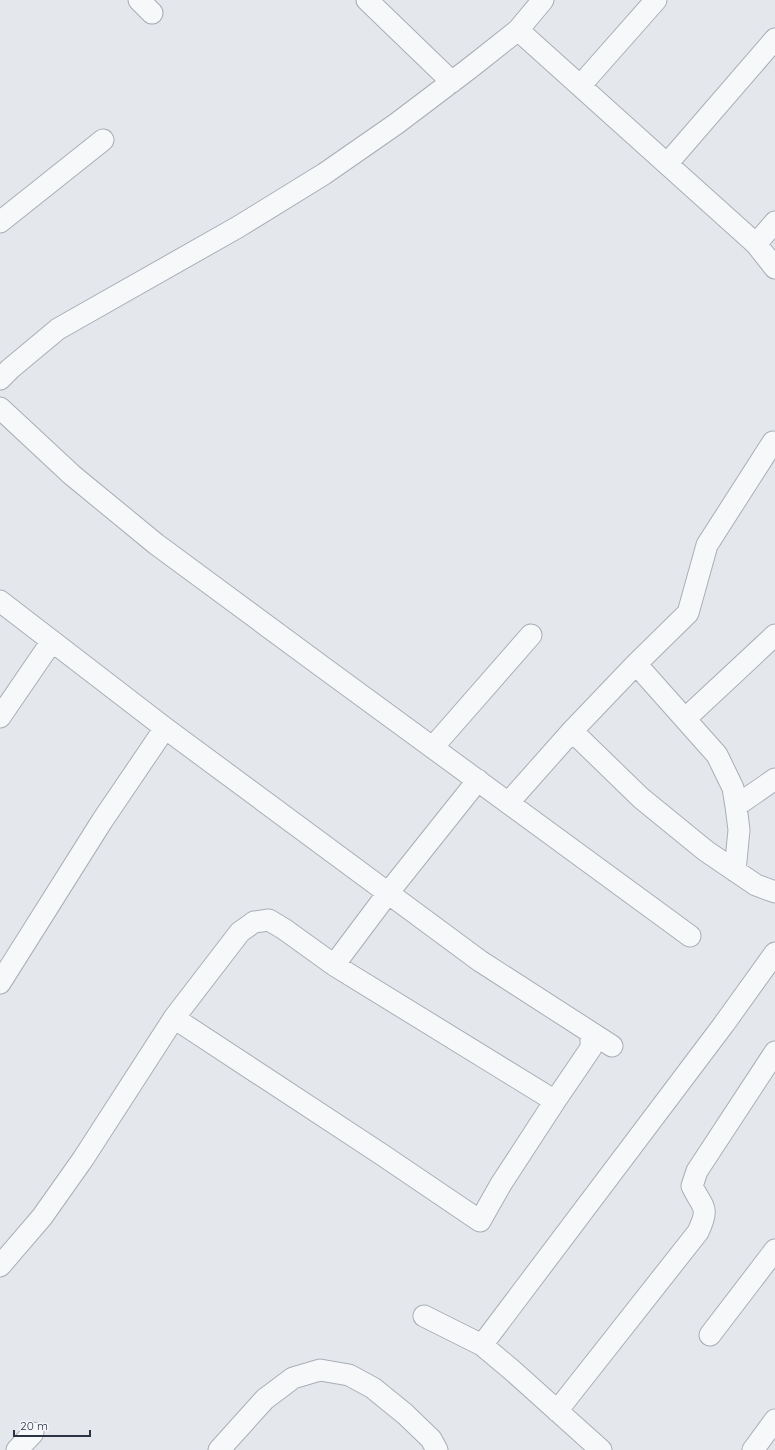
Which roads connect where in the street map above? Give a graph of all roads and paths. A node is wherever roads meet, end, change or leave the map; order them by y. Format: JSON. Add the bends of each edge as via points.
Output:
{"nodes":[{"id":1,"x":367,"y":0,"type":"edge"},
{"id":2,"x":543,"y":0,"type":"edge"},
{"id":3,"x":656,"y":0,"type":"edge"},
{"id":4,"x":518,"y":30,"type":"junction"},
{"id":5,"x":775,"y":39,"type":"edge"},
{"id":6,"x":452,"y":82,"type":"junction"},
{"id":7,"x":580,"y":86,"type":"junction"},
{"id":8,"x":103,"y":140,"type":"dead end"},
{"id":9,"x":667,"y":164,"type":"junction"},
{"id":10,"x":0,"y":222,"type":"edge"},
{"id":11,"x":775,"y":222,"type":"edge"},
{"id":12,"x":756,"y":244,"type":"junction"},
{"id":13,"x":775,"y":268,"type":"edge"},
{"id":14,"x":0,"y":378,"type":"edge"},
{"id":15,"x":0,"y":408,"type":"edge"},
{"id":16,"x":773,"y":442,"type":"dead end"},
{"id":17,"x":0,"y":601,"type":"edge"},
{"id":18,"x":775,"y":634,"type":"edge"},
{"id":19,"x":531,"y":635,"type":"dead end"},
{"id":20,"x":52,"y":641,"type":"junction"},
{"id":21,"x":636,"y":664,"type":"junction"},
{"id":22,"x":0,"y":717,"type":"edge"},
{"id":23,"x":685,"y":719,"type":"junction"},
{"id":24,"x":165,"y":728,"type":"junction"},
{"id":25,"x":572,"y":731,"type":"junction"},
{"id":26,"x":433,"y":747,"type":"junction"},
{"id":27,"x":775,"y":779,"type":"edge"},
{"id":28,"x":478,"y":780,"type":"junction"},
{"id":29,"x":509,"y":802,"type":"junction"},
{"id":30,"x":736,"y":806,"type":"junction"},
{"id":31,"x":735,"y":871,"type":"junction"},
{"id":32,"x":775,"y":892,"type":"edge"},
{"id":33,"x":388,"y":893,"type":"junction"},
{"id":34,"x":690,"y":936,"type":"dead end"},
{"id":35,"x":775,"y":954,"type":"edge"},
{"id":36,"x":334,"y":965,"type":"junction"},
{"id":37,"x":0,"y":982,"type":"edge"},
{"id":38,"x":174,"y":1018,"type":"junction"},
{"id":39,"x":591,"y":1033,"type":"junction"},
{"id":40,"x":612,"y":1046,"type":"dead end"},
{"id":41,"x":775,"y":1052,"type":"edge"},
{"id":42,"x":554,"y":1101,"type":"junction"},
{"id":43,"x":775,"y":1250,"type":"edge"},
{"id":44,"x":0,"y":1266,"type":"edge"},
{"id":45,"x":424,"y":1316,"type":"dead end"},
{"id":46,"x":710,"y":1335,"type":"dead end"},
{"id":47,"x":482,"y":1346,"type":"junction"},
{"id":48,"x":557,"y":1411,"type":"junction"},
{"id":49,"x":775,"y":1420,"type":"edge"},
{"id":50,"x":33,"y":1433,"type":"dead end"},
{"id":51,"x":17,"y":1450,"type":"edge"},
{"id":52,"x":219,"y":1450,"type":"edge"},
{"id":53,"x":436,"y":1450,"type":"edge"},
{"id":54,"x":601,"y":1450,"type":"edge"},
{"id":55,"x":753,"y":1450,"type":"edge"}],
"edges":[{"from":1,"to":6,"type":"street"},
{"from":2,"to":4,"type":"street"},
{"from":3,"to":7,"type":"street"},
{"from":4,"to":6,"type":"street"},
{"from":4,"to":7,"type":"street"},
{"from":5,"to":9,"type":"street"},
{"from":6,"to":14,"type":"street","via":[[324,174],[58,329]]},
{"from":7,"to":9,"type":"street"},
{"from":8,"to":10,"type":"street"},
{"from":9,"to":12,"type":"street"},
{"from":11,"to":12,"type":"street"},
{"from":12,"to":13,"type":"street"},
{"from":15,"to":26,"type":"street","via":[[72,476],[156,544]]},
{"from":16,"to":21,"type":"street","via":[[707,545],[688,613]]},
{"from":17,"to":20,"type":"street"},
{"from":18,"to":23,"type":"street"},
{"from":19,"to":26,"type":"street"},
{"from":20,"to":22,"type":"street"},
{"from":20,"to":24,"type":"street"},
{"from":21,"to":23,"type":"street"},
{"from":21,"to":25,"type":"street"},
{"from":23,"to":30,"type":"street","via":[[717,755],[733,788]]},
{"from":24,"to":33,"type":"street"},
{"from":24,"to":37,"type":"street","via":[[102,821]]},
{"from":25,"to":29,"type":"street"},
{"from":25,"to":31,"type":"street","via":[[641,798]]},
{"from":26,"to":28,"type":"street"},
{"from":27,"to":30,"type":"street"},
{"from":28,"to":29,"type":"street"},
{"from":28,"to":33,"type":"street"},
{"from":29,"to":34,"type":"street"},
{"from":30,"to":31,"type":"street","via":[[739,830]]},
{"from":31,"to":32,"type":"street","via":[[756,886]]},
{"from":33,"to":36,"type":"street"},
{"from":33,"to":39,"type":"street","via":[[480,961]]},
{"from":35,"to":47,"type":"street"},
{"from":36,"to":38,"type":"street","via":[[269,920],[254,922],[240,932]]},
{"from":36,"to":42,"type":"street"},
{"from":38,"to":42,"type":"street","via":[[480,1221]]},
{"from":38,"to":44,"type":"street","via":[[83,1159],[42,1217]]},
{"from":39,"to":40,"type":"street"},
{"from":39,"to":42,"type":"street","via":[[591,1048]]},
{"from":41,"to":48,"type":"street","via":[[697,1171],[692,1186],[704,1207],[705,1217],[698,1232]]},
{"from":43,"to":46,"type":"street"},
{"from":45,"to":47,"type":"street"},
{"from":47,"to":48,"type":"street"},
{"from":48,"to":54,"type":"street"},
{"from":49,"to":55,"type":"street"},
{"from":50,"to":51,"type":"street"},
{"from":52,"to":53,"type":"street","via":[[265,1398],[293,1378],[320,1370],[349,1375],[373,1388],[405,1414],[430,1439]]}]}
